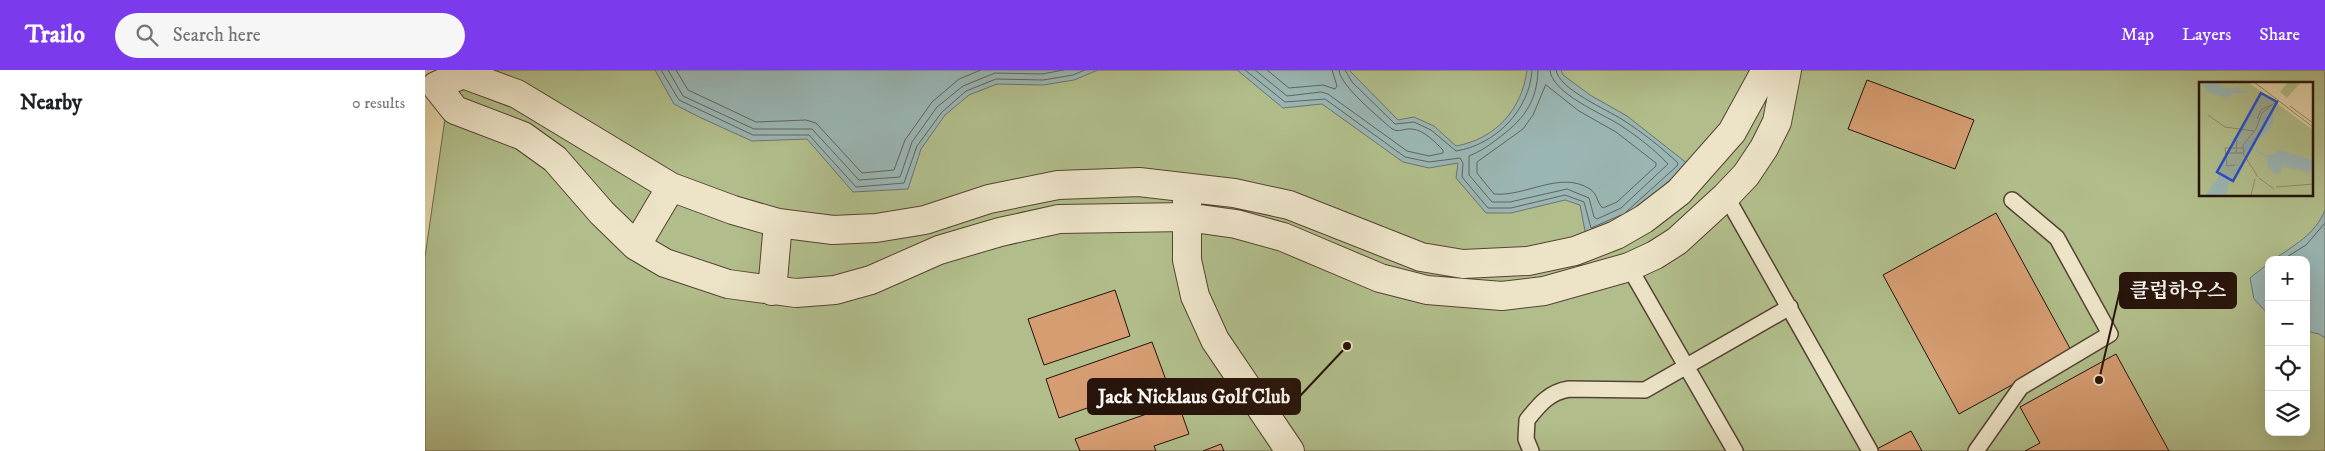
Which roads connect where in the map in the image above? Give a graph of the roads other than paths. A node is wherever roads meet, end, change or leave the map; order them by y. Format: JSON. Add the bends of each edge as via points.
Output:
{"nodes":[{"id":1,"x":1766,"y":70,"type":"edge"},
{"id":2,"x":1787,"y":70,"type":"edge"},
{"id":3,"x":430,"y":84,"type":"edge"},
{"id":4,"x":1706,"y":163,"type":"junction"},
{"id":5,"x":671,"y":187,"type":"junction"},
{"id":6,"x":1187,"y":187,"type":"junction"},
{"id":7,"x":1726,"y":196,"type":"junction"},
{"id":8,"x":2012,"y":200,"type":"dead end"},
{"id":9,"x":1186,"y":217,"type":"junction"},
{"id":10,"x":778,"y":223,"type":"junction"},
{"id":11,"x":1616,"y":235,"type":"junction"},
{"id":12,"x":636,"y":246,"type":"junction"},
{"id":13,"x":1629,"y":267,"type":"junction"},
{"id":14,"x":772,"y":291,"type":"junction"},
{"id":15,"x":1790,"y":307,"type":"junction"},
{"id":16,"x":1688,"y":367,"type":"junction"},
{"id":17,"x":1290,"y":451,"type":"edge"},
{"id":18,"x":1531,"y":451,"type":"edge"},
{"id":19,"x":1735,"y":451,"type":"edge"},
{"id":20,"x":1870,"y":451,"type":"edge"},
{"id":21,"x":1977,"y":451,"type":"edge"}],
"edges":[{"from":1,"to":4,"type":"street","via":[[1732,132]]},
{"from":2,"to":7,"type":"street","via":[[1777,122],[1769,140],[1746,175]]},
{"from":3,"to":5,"type":"street","via":[[463,74],[517,94]]},
{"from":3,"to":12,"type":"street","via":[[455,110],[523,136],[555,159]]},
{"from":4,"to":7,"type":"street"},
{"from":4,"to":11,"type":"street","via":[[1672,197]]},
{"from":5,"to":10,"type":"street"},
{"from":5,"to":12,"type":"street"},
{"from":6,"to":9,"type":"street"},
{"from":6,"to":10,"type":"street","via":[[1139,182],[1058,185],[989,199],[925,220],[876,228],[833,230]]},
{"from":6,"to":11,"type":"street","via":[[1289,205],[1421,257],[1463,264],[1528,261],[1575,251]]},
{"from":7,"to":13,"type":"street","via":[[1677,241]]},
{"from":7,"to":15,"type":"lane"},
{"from":8,"to":21,"type":"lane","via":[[2057,238],[2110,334],[2021,387]]},
{"from":9,"to":13,"type":"street","via":[[1236,224],[1283,237],[1380,278],[1427,290],[1501,296],[1544,291]]},
{"from":9,"to":14,"type":"street","via":[[1059,219],[939,250],[871,280],[835,290]]},
{"from":9,"to":17,"type":"street","via":[[1187,260],[1195,296],[1215,340]]},
{"from":10,"to":14,"type":"street"},
{"from":11,"to":13,"type":"street"},
{"from":12,"to":14,"type":"street","via":[[665,263],[692,273],[728,284]]},
{"from":13,"to":16,"type":"lane"},
{"from":15,"to":16,"type":"lane"},
{"from":15,"to":20,"type":"lane"},
{"from":16,"to":18,"type":"lane","via":[[1645,390],[1558,390],[1527,420],[1526,439]]},
{"from":16,"to":19,"type":"lane"}]}
